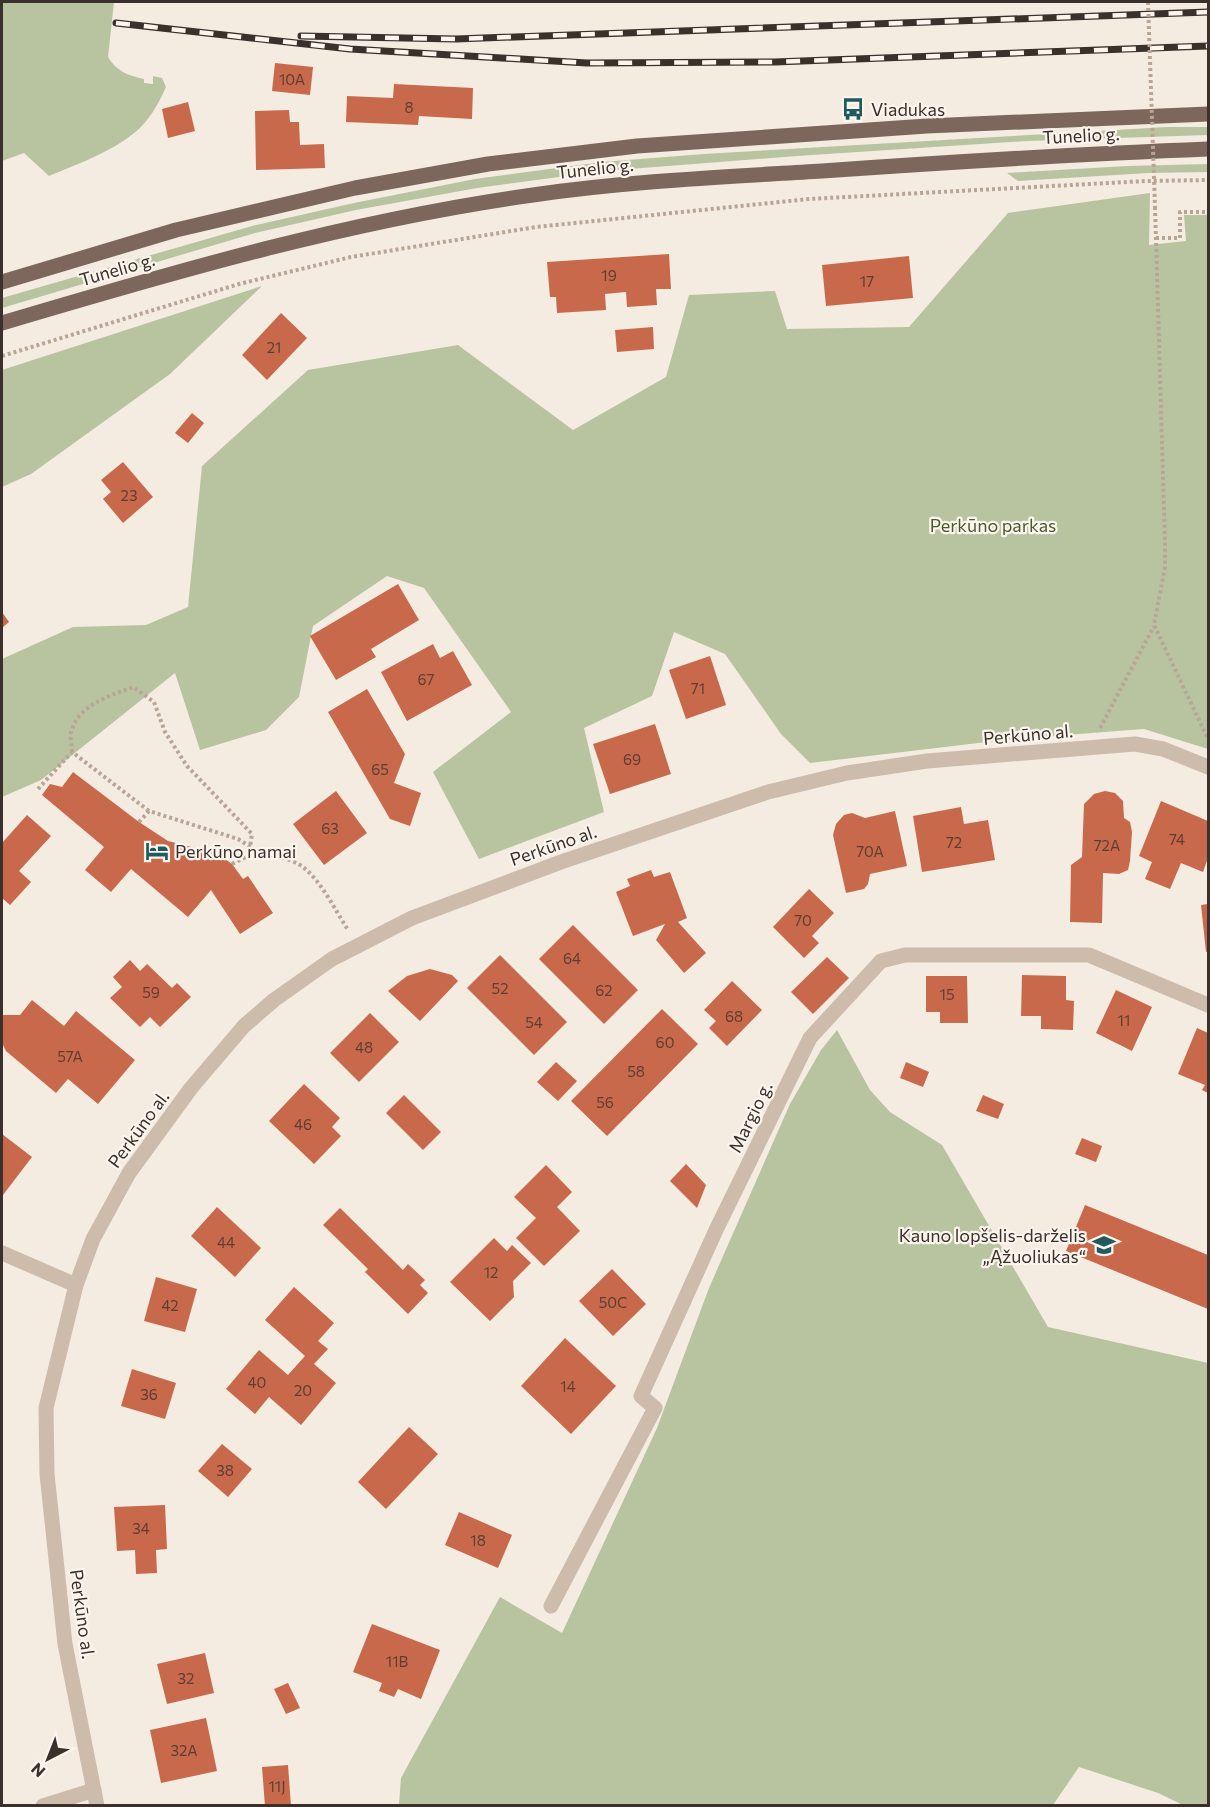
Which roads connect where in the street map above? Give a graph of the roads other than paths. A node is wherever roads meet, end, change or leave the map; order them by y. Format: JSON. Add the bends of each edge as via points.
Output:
{"nodes":[{"id":1,"x":1209,"y":114,"type":"edge"},
{"id":2,"x":1209,"y":149,"type":"edge"},
{"id":3,"x":2,"y":282,"type":"edge"},
{"id":4,"x":2,"y":322,"type":"edge"},
{"id":5,"x":1209,"y":768,"type":"edge"},
{"id":6,"x":1209,"y":1005,"type":"edge"},
{"id":7,"x":2,"y":1253,"type":"edge"},
{"id":8,"x":76,"y":1285,"type":"junction"},
{"id":9,"x":551,"y":1606,"type":"dead end"},
{"id":10,"x":94,"y":1790,"type":"junction"},
{"id":11,"x":43,"y":1806,"type":"edge"},
{"id":12,"x":97,"y":1806,"type":"edge"}],
"edges":[{"from":1,"to":3,"type":"main road","name":"Tunelio g.","via":[[718,140],[488,164],[355,188],[176,230]]},
{"from":2,"to":4,"type":"main road","name":"Tunelio g.","via":[[641,183],[533,195],[374,222],[262,248]]},
{"from":5,"to":8,"type":"street","name":"Perkūno al.","via":[[1163,749],[1135,744],[927,761],[847,773],[768,792],[561,862],[412,918],[332,959],[244,1026],[129,1173],[93,1239]]},
{"from":6,"to":9,"type":"street","name":"Margio g.","via":[[1089,955],[905,955],[881,961],[810,1038],[716,1230],[641,1396],[655,1408]]},
{"from":7,"to":8,"type":"street"},
{"from":8,"to":10,"type":"street","name":"Perkūno al.","via":[[46,1408],[46,1462],[65,1644]]},
{"from":10,"to":11,"type":"street"},
{"from":10,"to":12,"type":"street","name":"Perkūno al."}]}
